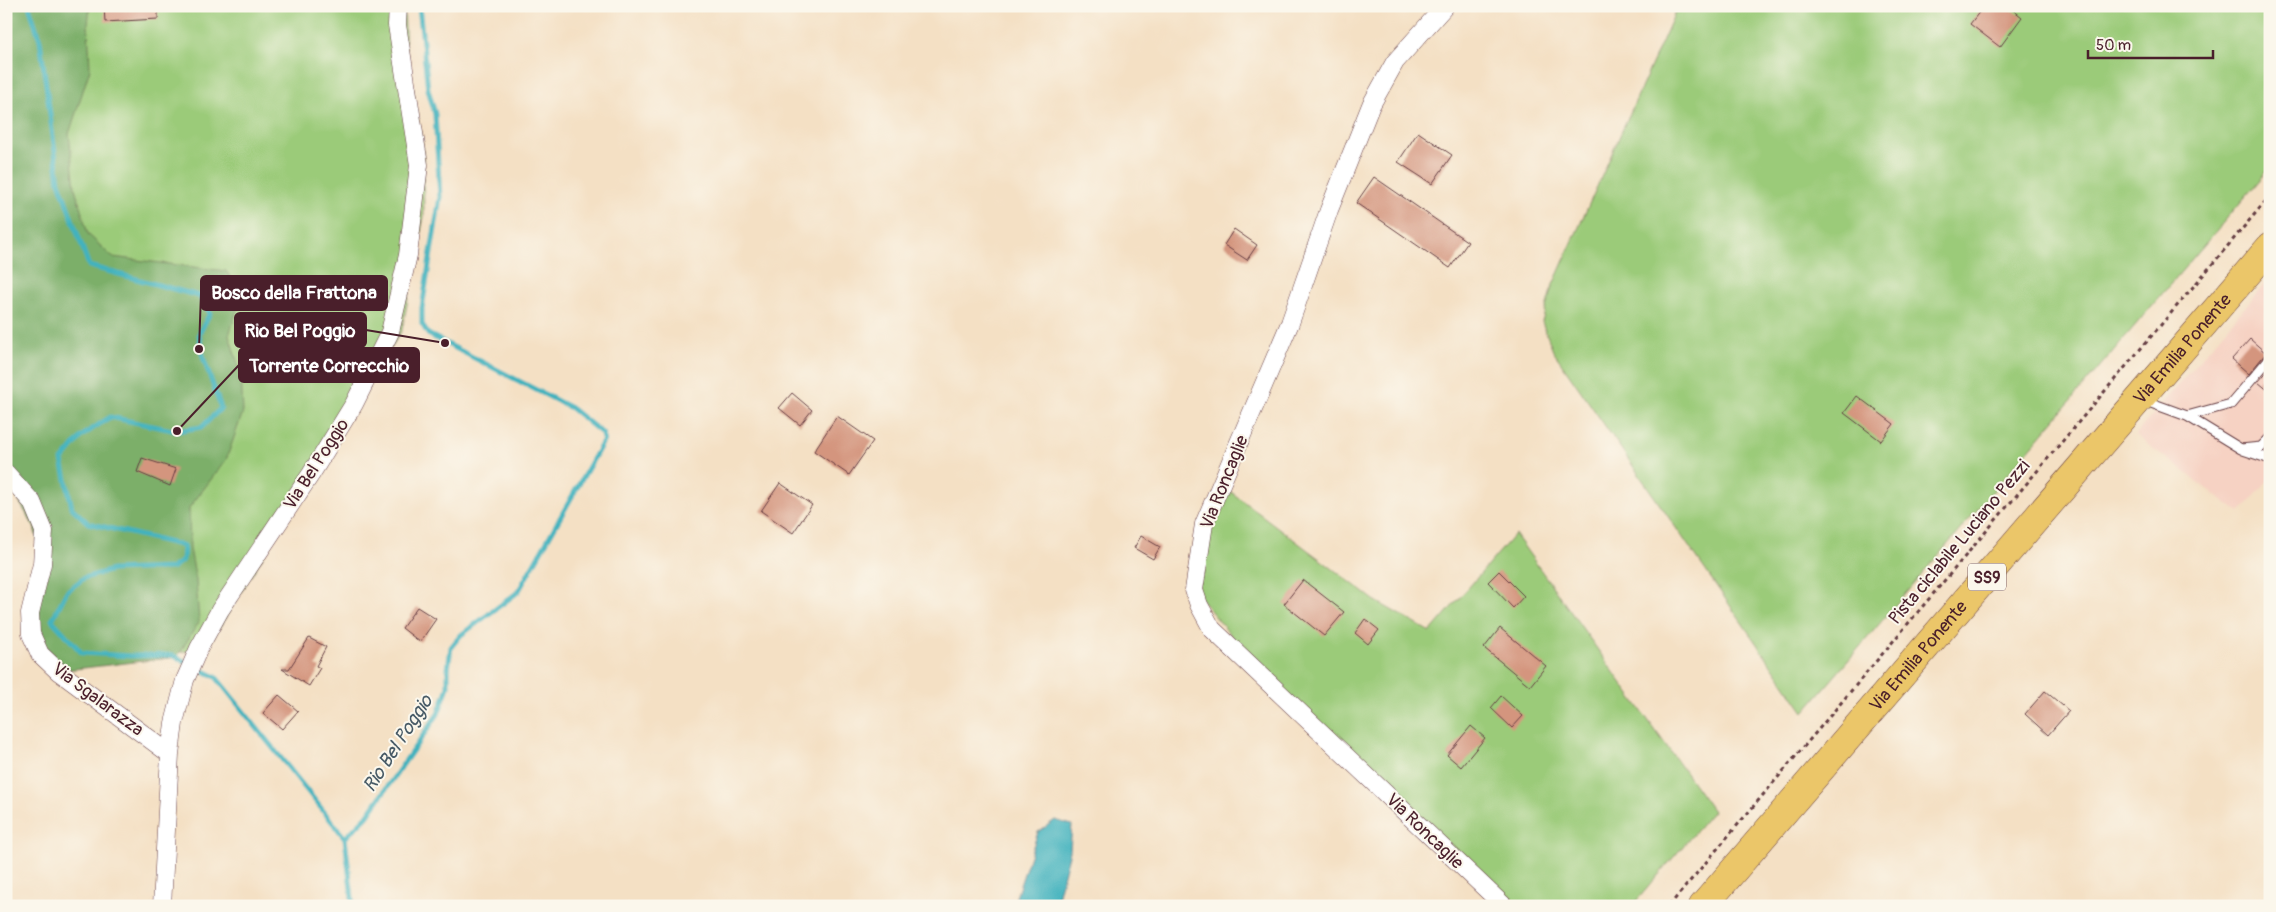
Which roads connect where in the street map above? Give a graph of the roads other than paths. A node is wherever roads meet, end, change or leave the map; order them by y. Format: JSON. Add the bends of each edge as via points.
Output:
{"nodes":[{"id":1,"x":398,"y":6,"type":"edge"},
{"id":2,"x":1445,"y":6,"type":"edge"},
{"id":3,"x":2270,"y":247,"type":"edge"},
{"id":4,"x":2270,"y":358,"type":"edge"},
{"id":5,"x":2140,"y":399,"type":"junction"},
{"id":6,"x":2187,"y":416,"type":"junction"},
{"id":7,"x":2270,"y":438,"type":"edge"},
{"id":8,"x":2240,"y":449,"type":"junction"},
{"id":9,"x":2270,"y":458,"type":"edge"},
{"id":10,"x":6,"y":473,"type":"edge"},
{"id":11,"x":170,"y":754,"type":"junction"},
{"id":12,"x":162,"y":906,"type":"edge"},
{"id":13,"x":1504,"y":906,"type":"edge"},
{"id":14,"x":1704,"y":906,"type":"edge"}],
"edges":[{"from":1,"to":11,"type":"street","name":"Via Bel Poggio","via":[[397,25],[419,165],[408,256],[390,332],[354,404],[220,610],[199,648],[185,680]]},
{"from":2,"to":13,"type":"street","name":"Via Roncaglie","via":[[1395,62],[1371,105],[1329,210],[1290,323],[1204,524],[1194,590],[1198,605],[1212,629]]},
{"from":3,"to":5,"type":"main road","name":"Via Emilia Ponente","number":"SS9"},
{"from":4,"to":6,"type":"lane","via":[[2232,404]]},
{"from":5,"to":6,"type":"lane"},
{"from":5,"to":14,"type":"main road","name":"Via Emilia Ponente","number":"SS9"},
{"from":6,"to":8,"type":"lane"},
{"from":7,"to":8,"type":"lane","via":[[2261,447]]},
{"from":8,"to":9,"type":"lane"},
{"from":10,"to":11,"type":"street","name":"Via Sgalarazza","via":[[32,502],[44,531],[42,564],[30,613],[30,634],[40,654]]},
{"from":11,"to":12,"type":"street","name":"Via Bel Poggio"}]}
